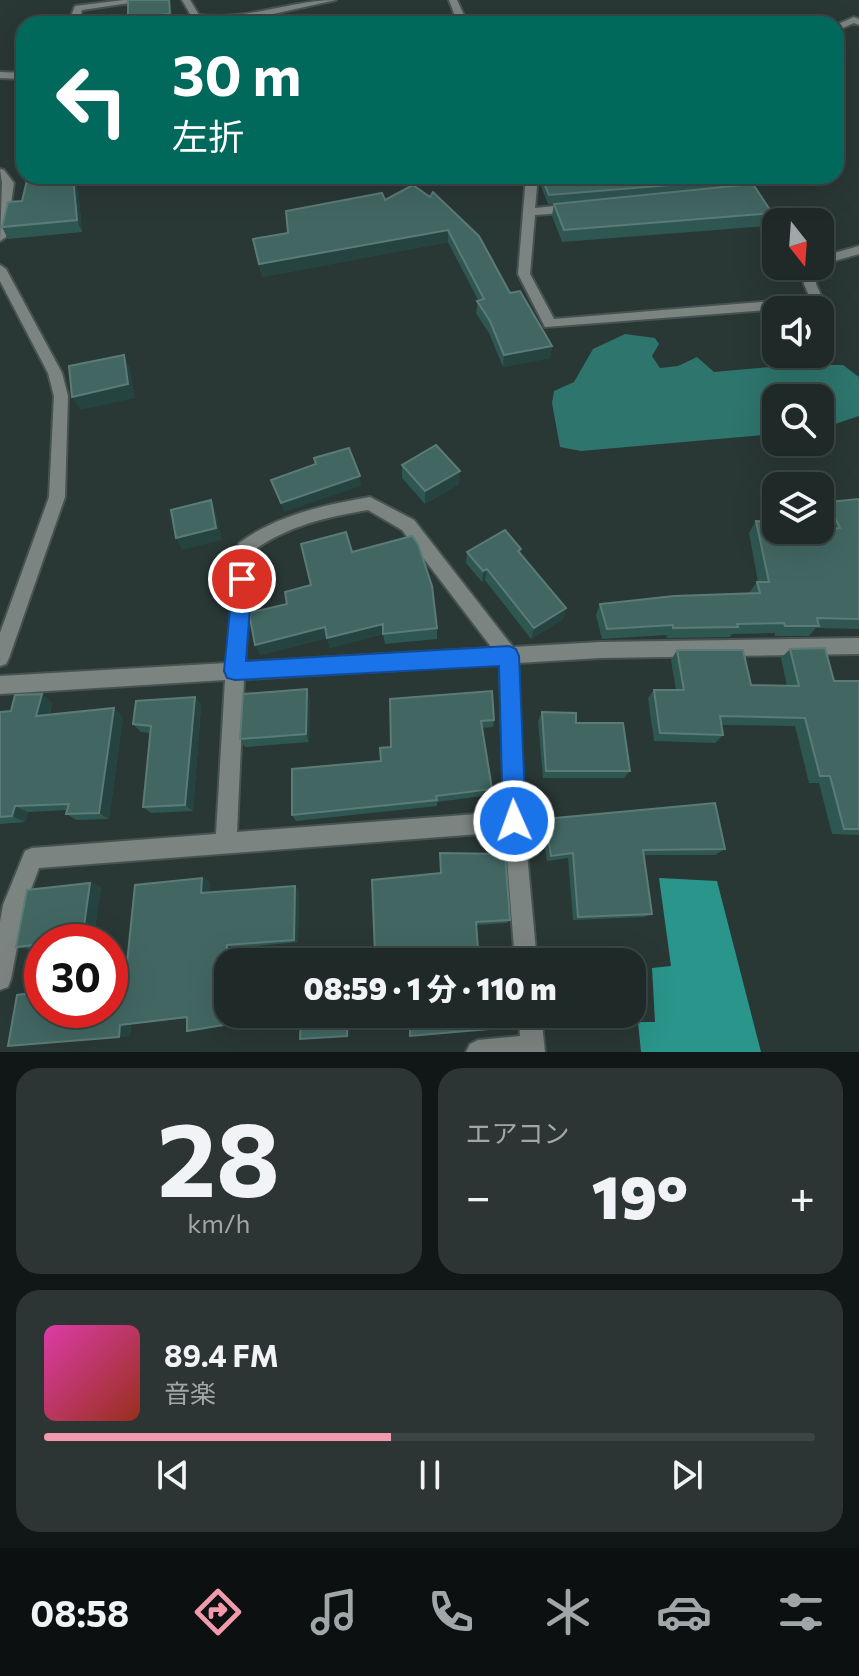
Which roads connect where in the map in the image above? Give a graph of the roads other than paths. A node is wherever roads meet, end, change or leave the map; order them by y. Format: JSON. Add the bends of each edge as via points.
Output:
{"nodes":[{"id":1,"x":146,"y":0,"type":"edge"},
{"id":2,"x":332,"y":0,"type":"edge"},
{"id":3,"x":76,"y":16,"type":"edge"},
{"id":4,"x":246,"y":16,"type":"edge"},
{"id":5,"x":0,"y":172,"type":"edge"},
{"id":6,"x":531,"y":184,"type":"edge"},
{"id":7,"x":589,"y":206,"type":"edge"},
{"id":8,"x":529,"y":212,"type":"junction"},
{"id":9,"x":0,"y":237,"type":"edge"},
{"id":10,"x":859,"y":250,"type":"edge"},
{"id":11,"x":834,"y":257,"type":"edge"},
{"id":12,"x":0,"y":269,"type":"edge"},
{"id":13,"x":810,"y":280,"type":"edge"},
{"id":14,"x":859,"y":646,"type":"edge"},
{"id":15,"x":509,"y":656,"type":"junction"},
{"id":16,"x":0,"y":658,"type":"edge"},
{"id":17,"x":235,"y":671,"type":"junction"},
{"id":18,"x":0,"y":685,"type":"edge"},
{"id":19,"x":514,"y":821,"type":"junction"},
{"id":20,"x":226,"y":843,"type":"junction"},
{"id":21,"x":525,"y":948,"type":"edge"},
{"id":22,"x":0,"y":979,"type":"edge"},
{"id":23,"x":531,"y":1028,"type":"edge"},
{"id":24,"x":533,"y":1049,"type":"edge"},
{"id":25,"x":478,"y":1052,"type":"edge"}],
"edges":[{"from":1,"to":3,"type":"street","via":[[78,8]]},
{"from":2,"to":4,"type":"street"},
{"from":5,"to":9,"type":"street","via":[[8,183]]},
{"from":6,"to":8,"type":"street"},
{"from":7,"to":8,"type":"street"},
{"from":8,"to":13,"type":"street","via":[[524,274],[550,324],[818,302]]},
{"from":10,"to":11,"type":"street"},
{"from":12,"to":16,"type":"street","via":[[55,373],[61,396],[57,497]]},
{"from":14,"to":15,"type":"street","via":[[666,647]]},
{"from":15,"to":17,"type":"street"},
{"from":15,"to":17,"type":"street","via":[[408,525],[370,503],[268,531],[245,548]]},
{"from":15,"to":19,"type":"street"},
{"from":17,"to":18,"type":"street"},
{"from":17,"to":20,"type":"street"},
{"from":19,"to":20,"type":"street"},
{"from":19,"to":21,"type":"street"},
{"from":20,"to":22,"type":"street","via":[[32,858],[14,905]]},
{"from":23,"to":24,"type":"street"},
{"from":24,"to":25,"type":"street"}]}
